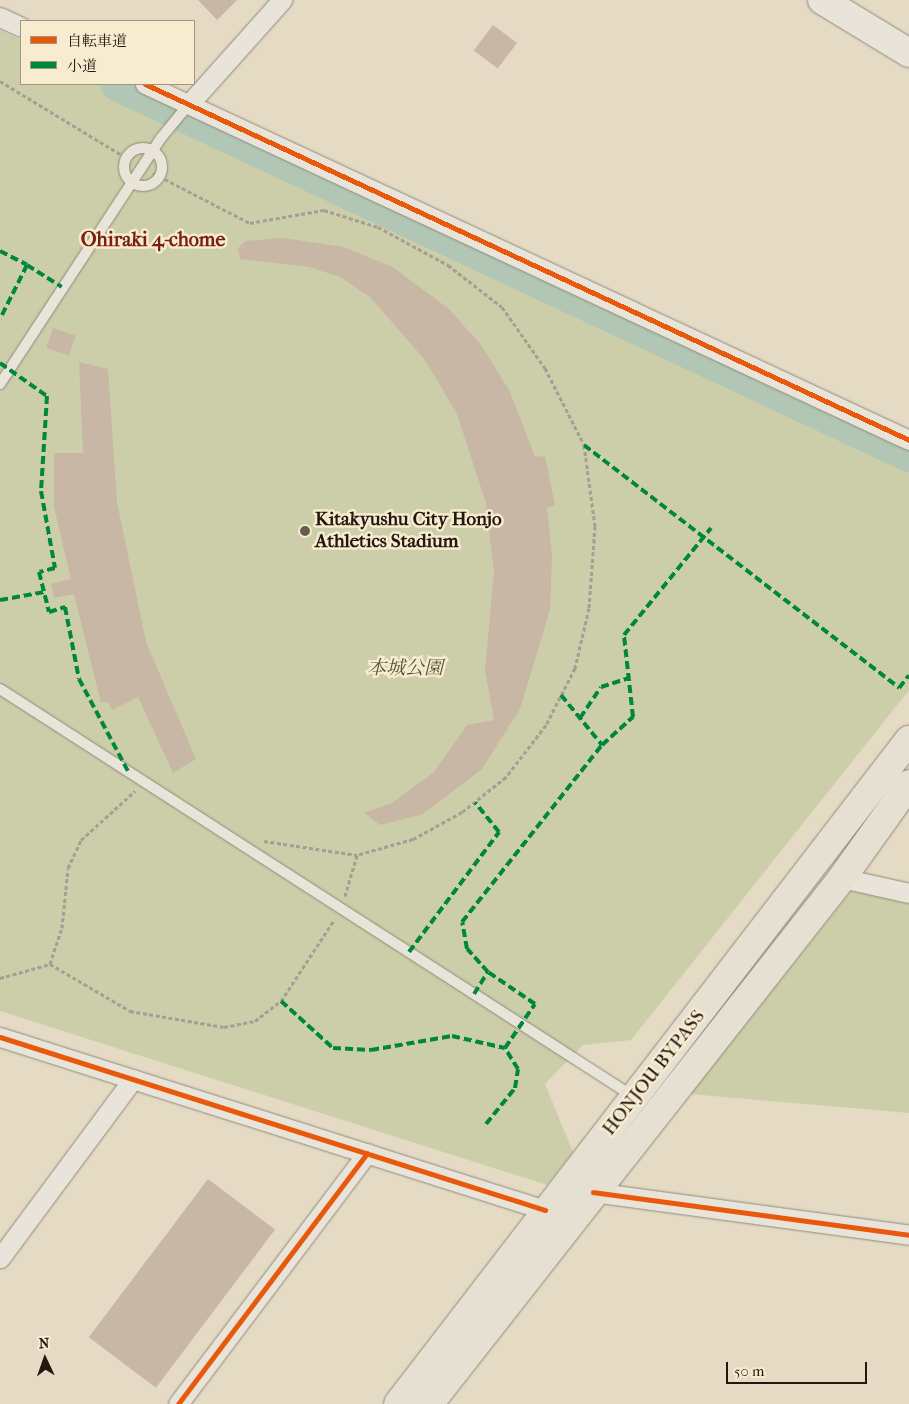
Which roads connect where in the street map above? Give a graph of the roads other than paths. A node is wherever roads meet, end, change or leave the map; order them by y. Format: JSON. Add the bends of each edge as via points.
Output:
{"nodes":[{"id":1,"x":282,"y":0,"type":"edge"},
{"id":2,"x":822,"y":0,"type":"edge"},
{"id":3,"x":0,"y":17,"type":"edge"},
{"id":4,"x":20,"y":27,"type":"edge"},
{"id":5,"x":909,"y":53,"type":"edge"},
{"id":6,"x":147,"y":85,"type":"edge"},
{"id":7,"x":189,"y":104,"type":"junction"},
{"id":8,"x":154,"y":150,"type":"junction"},
{"id":9,"x":132,"y":184,"type":"junction"},
{"id":10,"x":0,"y":384,"type":"edge"},
{"id":11,"x":909,"y":440,"type":"edge"},
{"id":12,"x":0,"y":689,"type":"edge"},
{"id":13,"x":909,"y":740,"type":"edge"},
{"id":14,"x":909,"y":784,"type":"edge"},
{"id":15,"x":842,"y":878,"type":"junction"},
{"id":16,"x":909,"y":894,"type":"edge"},
{"id":17,"x":0,"y":1037,"type":"edge"},
{"id":18,"x":133,"y":1079,"type":"junction"},
{"id":19,"x":635,"y":1097,"type":"junction"},
{"id":20,"x":367,"y":1153,"type":"junction"},
{"id":21,"x":593,"y":1192,"type":"junction"},
{"id":22,"x":545,"y":1210,"type":"junction"},
{"id":23,"x":909,"y":1235,"type":"edge"},
{"id":24,"x":0,"y":1258,"type":"edge"},
{"id":25,"x":178,"y":1404,"type":"edge"},
{"id":26,"x":398,"y":1404,"type":"edge"},
{"id":27,"x":429,"y":1404,"type":"edge"}],
"edges":[{"from":1,"to":7,"type":"street"},
{"from":2,"to":5,"type":"street"},
{"from":3,"to":4,"type":"street"},
{"from":6,"to":7,"type":"street"},
{"from":7,"to":8,"type":"lane"},
{"from":7,"to":11,"type":"street"},
{"from":8,"to":9,"type":"lane"},
{"from":8,"to":9,"type":"lane","via":[[133,150],[126,157],[125,176]]},
{"from":8,"to":9,"type":"lane","via":[[163,167],[160,177],[142,187]]},
{"from":9,"to":10,"type":"lane"},
{"from":12,"to":19,"type":"lane"},
{"from":13,"to":19,"type":"highway","name":"HONJOU BYPASS"},
{"from":14,"to":15,"type":"highway","name":"HONJOU BYPASS"},
{"from":15,"to":16,"type":"street"},
{"from":15,"to":21,"type":"highway","name":"HONJOU BYPASS"},
{"from":17,"to":18,"type":"street"},
{"from":18,"to":20,"type":"street"},
{"from":18,"to":24,"type":"street"},
{"from":19,"to":22,"type":"highway","name":"HONJOU BYPASS"},
{"from":20,"to":22,"type":"street"},
{"from":20,"to":25,"type":"street"},
{"from":21,"to":23,"type":"street"},
{"from":21,"to":27,"type":"highway","name":"HONJOU BYPASS"},
{"from":22,"to":26,"type":"highway","name":"HONJOU BYPASS"}]}
